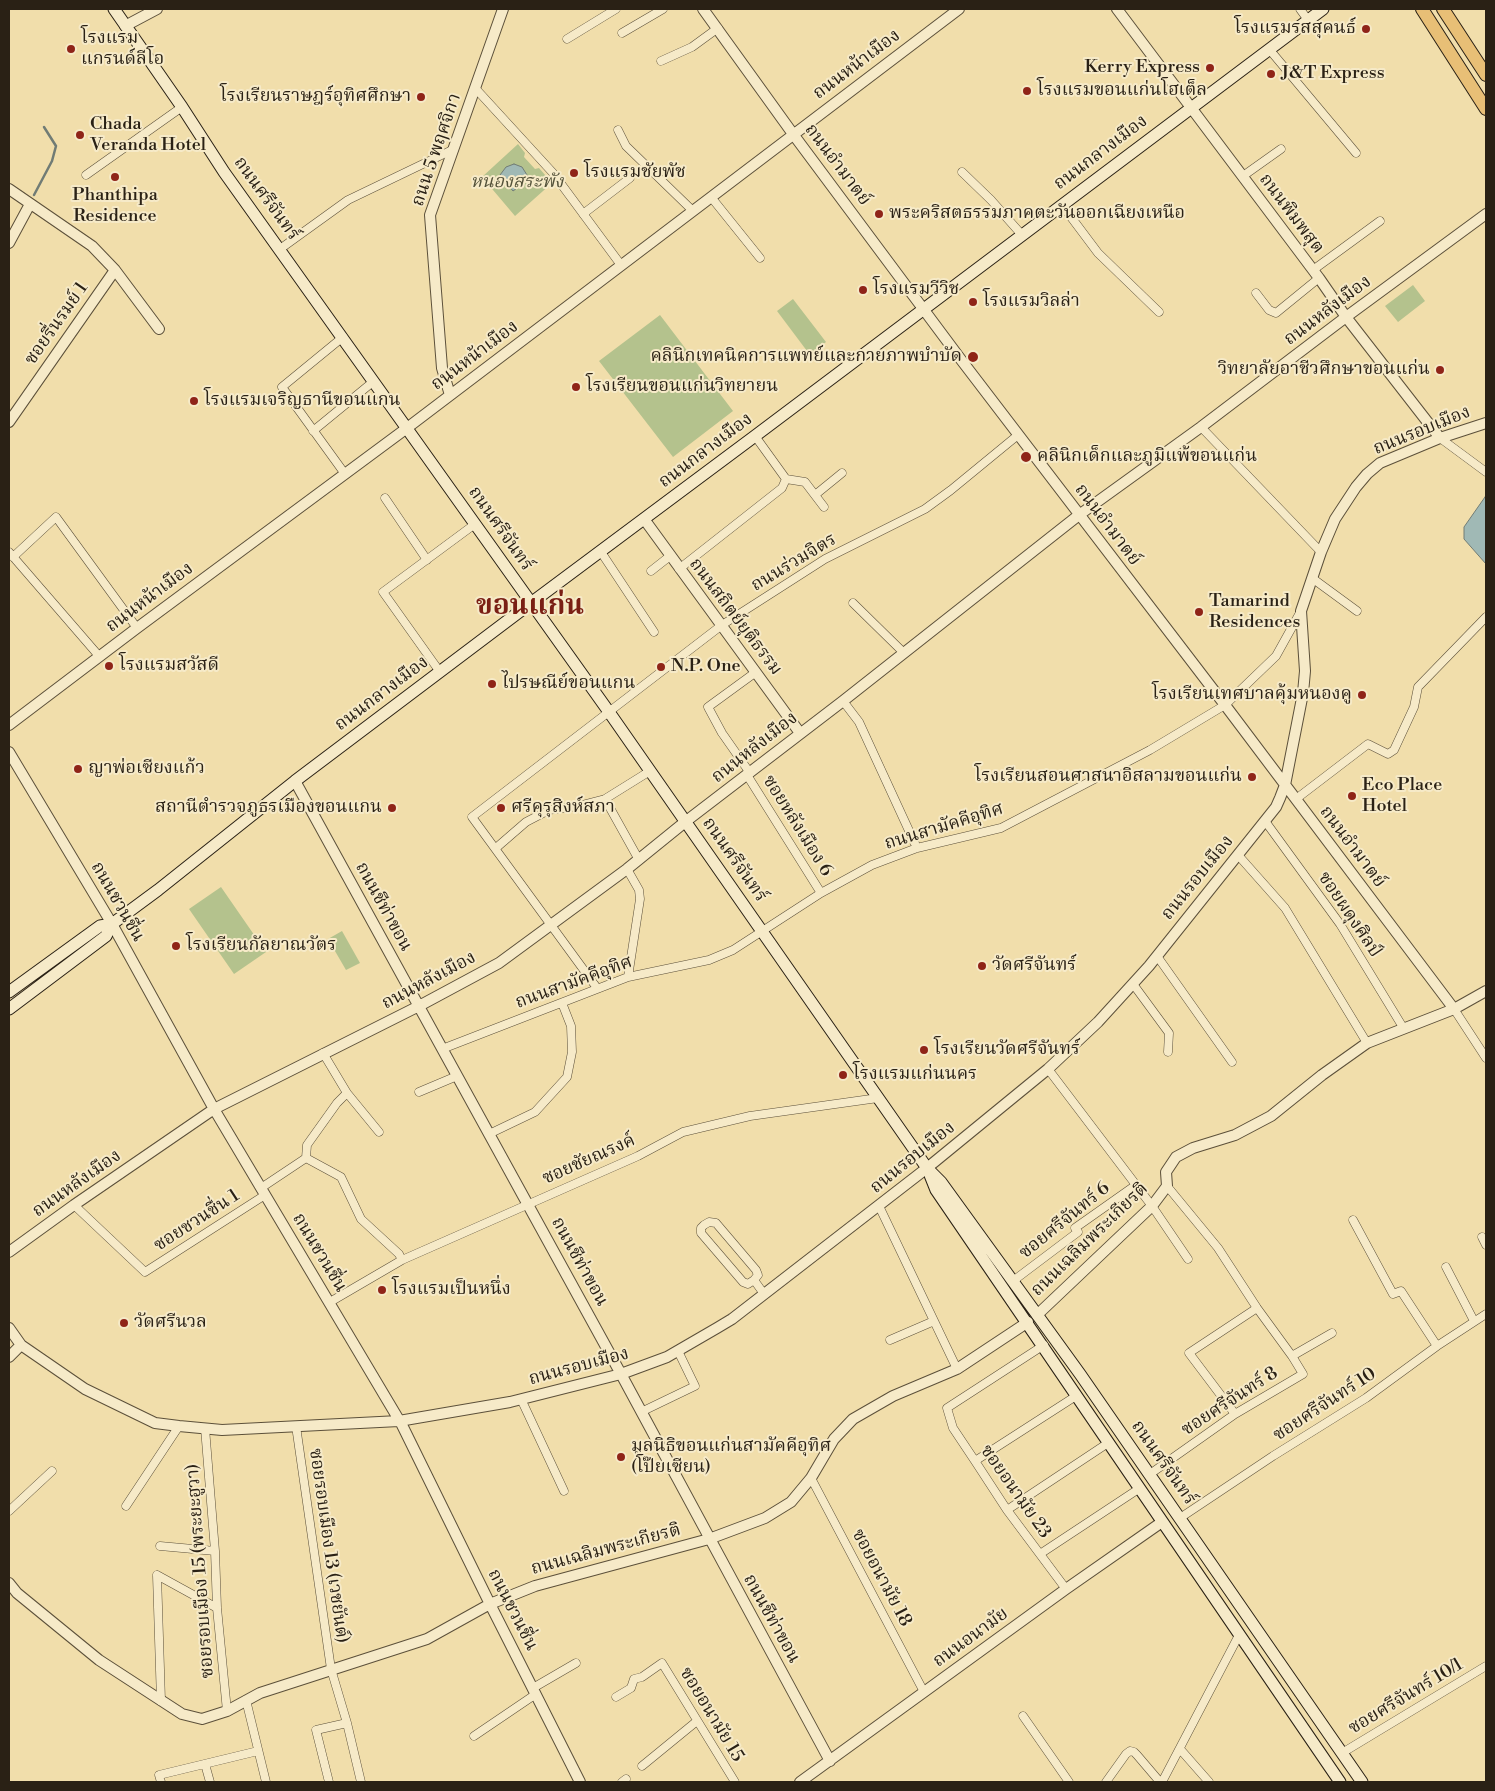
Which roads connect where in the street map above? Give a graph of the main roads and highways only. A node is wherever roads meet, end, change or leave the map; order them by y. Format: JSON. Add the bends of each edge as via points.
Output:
{"nodes":[{"id":1,"x":114,"y":9,"type":"edge"},
{"id":2,"x":1322,"y":9,"type":"edge"},
{"id":3,"x":1422,"y":9,"type":"edge"},
{"id":4,"x":1443,"y":9,"type":"edge"},
{"id":5,"x":1486,"y":75,"type":"edge"},
{"id":6,"x":1486,"y":108,"type":"edge"},
{"id":7,"x":531,"y":602,"type":"junction"},
{"id":8,"x":112,"y":924,"type":"junction"},
{"id":9,"x":9,"y":992,"type":"edge"},
{"id":10,"x":10,"y":1005,"type":"edge"},
{"id":11,"x":927,"y":1168,"type":"junction"},
{"id":12,"x":1032,"y":1318,"type":"junction"},
{"id":13,"x":1080,"y":1374,"type":"junction"},
{"id":14,"x":1068,"y":1382,"type":"junction"},
{"id":15,"x":1178,"y":1515,"type":"junction"},
{"id":16,"x":1162,"y":1522,"type":"junction"},
{"id":17,"x":1305,"y":1699,"type":"junction"},
{"id":18,"x":1290,"y":1709,"type":"junction"},
{"id":19,"x":1340,"y":1782,"type":"edge"},
{"id":20,"x":1362,"y":1782,"type":"edge"}],
"edges":[{"from":1,"to":7,"type":"main road","name":"ถนนศรีจันทร์","via":[[224,172]]},
{"from":2,"to":7,"type":"main road","name":"ถนนกลางเมือง"},
{"from":3,"to":6,"type":"main road"},
{"from":4,"to":5,"type":"main road"},
{"from":7,"to":8,"type":"main road","name":"ถนนกลางเมือง"},
{"from":7,"to":11,"type":"main road","name":"ถนนศรีจันทร์"},
{"from":8,"to":9,"type":"main road","name":"ถนนกลางเมือง","via":[[100,926]]},
{"from":8,"to":10,"type":"main road","name":"ถนนกลางเมือง","via":[[106,936]]},
{"from":11,"to":12,"type":"main road","name":"ถนนศรีจันทร์","via":[[941,1182],[1013,1282]]},
{"from":11,"to":12,"type":"main road","name":"ถนนศรีจันทร์","via":[[936,1190]]},
{"from":12,"to":13,"type":"main road","name":"ถนนศรีจันทร์"},
{"from":12,"to":14,"type":"main road","name":"ถนนศรีจันทร์","via":[[1044,1345]]},
{"from":13,"to":14,"type":"main road"},
{"from":13,"to":15,"type":"main road","name":"ถนนศรีจันทร์"},
{"from":14,"to":16,"type":"main road","name":"ถนนศรีจันทร์"},
{"from":15,"to":16,"type":"main road"},
{"from":15,"to":17,"type":"main road","name":"ถนนศรีจันทร์"},
{"from":16,"to":18,"type":"main road","name":"ถนนศรีจันทร์"},
{"from":17,"to":18,"type":"main road"},
{"from":17,"to":20,"type":"main road","name":"ถนนศรีจันทร์"},
{"from":18,"to":19,"type":"main road","name":"ถนนศรีจันทร์"}]}
